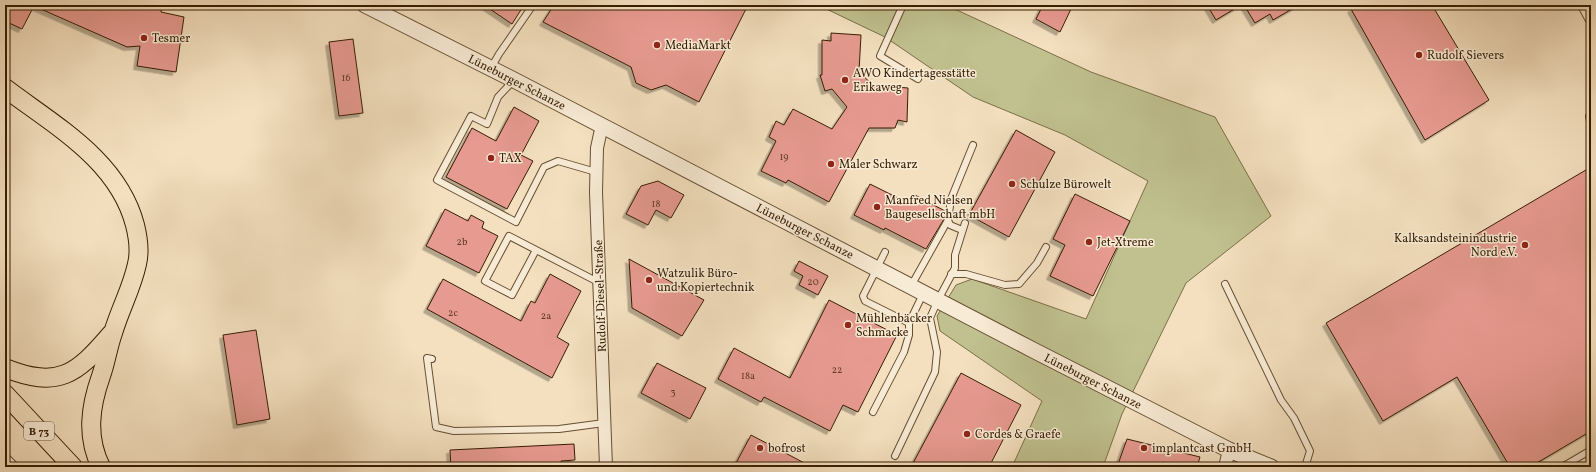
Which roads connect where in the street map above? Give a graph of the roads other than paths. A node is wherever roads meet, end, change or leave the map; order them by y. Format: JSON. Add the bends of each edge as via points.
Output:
{"nodes":[{"id":1,"x":365,"y":5,"type":"edge"},
{"id":2,"x":533,"y":5,"type":"edge"},
{"id":3,"x":903,"y":5,"type":"edge"},
{"id":4,"x":1584,"y":5,"type":"edge"},
{"id":5,"x":382,"y":9,"type":"edge"},
{"id":6,"x":1591,"y":18,"type":"edge"},
{"id":7,"x":492,"y":68,"type":"junction"},
{"id":8,"x":918,"y":79,"type":"dead end"},
{"id":9,"x":514,"y":80,"type":"junction"},
{"id":10,"x":5,"y":88,"type":"edge"},
{"id":11,"x":1591,"y":114,"type":"edge"},
{"id":12,"x":602,"y":126,"type":"junction"},
{"id":13,"x":1591,"y":126,"type":"edge"},
{"id":14,"x":973,"y":145,"type":"dead end"},
{"id":15,"x":596,"y":172,"type":"junction"},
{"id":16,"x":948,"y":220,"type":"junction"},
{"id":17,"x":965,"y":223,"type":"dead end"},
{"id":18,"x":962,"y":230,"type":"junction"},
{"id":19,"x":1046,"y":246,"type":"dead end"},
{"id":20,"x":536,"y":250,"type":"junction"},
{"id":21,"x":885,"y":252,"type":"dead end"},
{"id":22,"x":877,"y":268,"type":"junction"},
{"id":23,"x":951,"y":274,"type":"junction"},
{"id":24,"x":600,"y":283,"type":"junction"},
{"id":25,"x":1225,"y":284,"type":"dead end"},
{"id":26,"x":918,"y":289,"type":"junction"},
{"id":27,"x":938,"y":300,"type":"junction"},
{"id":28,"x":909,"y":323,"type":"junction"},
{"id":29,"x":113,"y":332,"type":"junction"},
{"id":30,"x":432,"y":360,"type":"dead end"},
{"id":31,"x":5,"y":368,"type":"edge"},
{"id":32,"x":5,"y":394,"type":"edge"},
{"id":33,"x":872,"y":412,"type":"dead end"},
{"id":34,"x":604,"y":423,"type":"junction"},
{"id":35,"x":1229,"y":450,"type":"junction"},
{"id":36,"x":1591,"y":450,"type":"edge"},
{"id":37,"x":895,"y":456,"type":"dead end"},
{"id":38,"x":5,"y":460,"type":"edge"},
{"id":39,"x":12,"y":467,"type":"edge"},
{"id":40,"x":73,"y":467,"type":"edge"},
{"id":41,"x":101,"y":467,"type":"edge"},
{"id":42,"x":606,"y":467,"type":"edge"},
{"id":43,"x":1224,"y":467,"type":"edge"},
{"id":44,"x":1271,"y":467,"type":"edge"},
{"id":45,"x":1305,"y":467,"type":"edge"},
{"id":46,"x":1562,"y":467,"type":"edge"}],
"edges":[{"from":1,"to":5,"type":"street","name":"Lüneburger Schanze"},
{"from":2,"to":7,"type":"lane"},
{"from":3,"to":8,"type":"lane","via":[[880,56]]},
{"from":4,"to":6,"type":"street"},
{"from":5,"to":7,"type":"street","name":"Lüneburger Schanze"},
{"from":7,"to":9,"type":"street","name":"Lüneburger Schanze"},
{"from":9,"to":12,"type":"street","name":"Lüneburger Schanze"},
{"from":9,"to":15,"type":"lane","via":[[498,97],[487,124],[471,116],[437,180],[516,222],[544,167],[558,160]]},
{"from":10,"to":29,"type":"main road","via":[[100,162],[125,196],[131,209],[138,237],[138,263]]},
{"from":11,"to":13,"type":"lane"},
{"from":12,"to":15,"type":"street","name":"Rudolf-Diesel-Straße","via":[[597,148]]},
{"from":12,"to":22,"type":"street","name":"Lüneburger Schanze"},
{"from":14,"to":16,"type":"lane","via":[[951,199]]},
{"from":15,"to":24,"type":"street","name":"Rudolf-Diesel-Straße"},
{"from":16,"to":18,"type":"lane","via":[[950,225]]},
{"from":16,"to":26,"type":"lane"},
{"from":17,"to":18,"type":"lane"},
{"from":18,"to":23,"type":"lane","via":[[955,255],[955,268]]},
{"from":19,"to":23,"type":"lane","via":[[1037,263],[1019,284],[1005,285],[966,274]]},
{"from":20,"to":20,"type":"lane","via":[[509,236],[485,281],[512,295]]},
{"from":20,"to":24,"type":"lane"},
{"from":21,"to":22,"type":"lane"},
{"from":22,"to":26,"type":"street","name":"Lüneburger Schanze"},
{"from":22,"to":28,"type":"lane","via":[[862,296],[865,301]]},
{"from":23,"to":27,"type":"lane"},
{"from":24,"to":34,"type":"street","name":"Rudolf-Diesel-Straße"},
{"from":25,"to":45,"type":"lane","via":[[1281,400],[1294,418],[1310,451]]},
{"from":26,"to":27,"type":"street","name":"Lüneburger Schanze"},
{"from":26,"to":28,"type":"lane"},
{"from":27,"to":35,"type":"street","name":"Lüneburger Schanze"},
{"from":27,"to":37,"type":"lane","via":[[930,318],[937,352],[936,372]]},
{"from":28,"to":33,"type":"lane","via":[[909,335],[904,352]]},
{"from":29,"to":31,"type":"main road","via":[[77,370],[37,378]]},
{"from":29,"to":41,"type":"main road","via":[[92,408],[90,428]]},
{"from":30,"to":34,"type":"lane","via":[[427,358],[436,427],[454,431],[559,429]]},
{"from":32,"to":40,"type":"main road","number":"B 73"},
{"from":34,"to":42,"type":"street","name":"Rudolf-Diesel-Straße"},
{"from":35,"to":43,"type":"street"},
{"from":35,"to":44,"type":"street","name":"Lüneburger Schanze"},
{"from":36,"to":46,"type":"lane"},
{"from":38,"to":39,"type":"street"}]}
